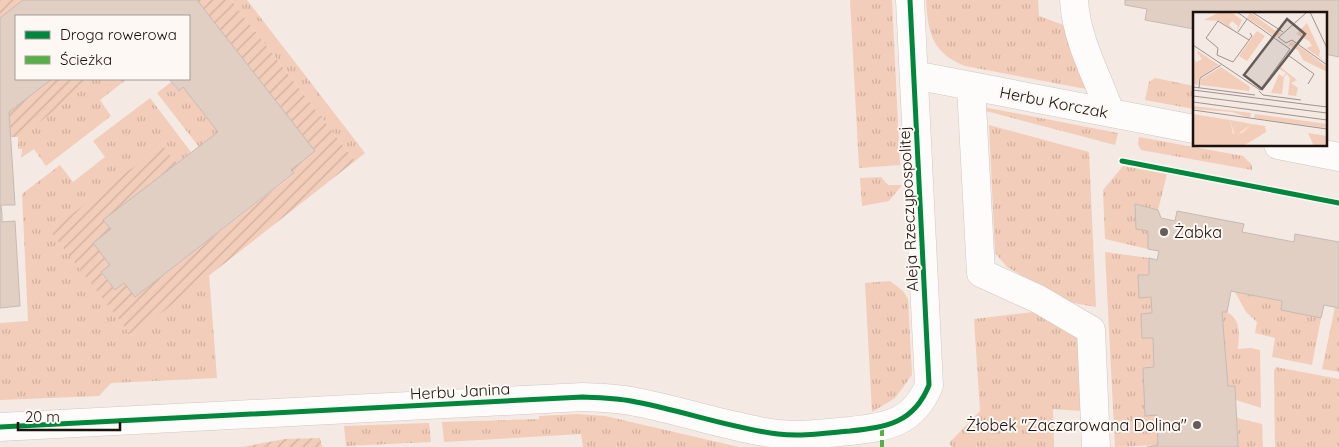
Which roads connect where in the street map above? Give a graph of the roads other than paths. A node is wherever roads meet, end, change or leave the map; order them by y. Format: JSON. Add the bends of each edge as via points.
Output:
{"nodes":[{"id":1,"x":910,"y":0,"type":"edge"},
{"id":2,"x":1074,"y":0,"type":"edge"},
{"id":3,"x":914,"y":75,"type":"junction"},
{"id":4,"x":971,"y":86,"type":"junction"},
{"id":5,"x":1110,"y":112,"type":"junction"},
{"id":6,"x":1193,"y":129,"type":"edge"},
{"id":7,"x":1283,"y":146,"type":"edge"},
{"id":8,"x":1339,"y":157,"type":"edge"},
{"id":9,"x":913,"y":411,"type":"joint"},
{"id":10,"x":0,"y":427,"type":"edge"},
{"id":11,"x":814,"y":441,"type":"edge"},
{"id":12,"x":1096,"y":447,"type":"edge"}],
"edges":[{"from":1,"to":3,"type":"street","name":"Aleja Rzeczypospolitej"},
{"from":2,"to":5,"type":"street","via":[[1082,43]]},
{"from":3,"to":4,"type":"street","name":"Herbu Korczak"},
{"from":3,"to":9,"type":"street","name":"Aleja Rzeczypospolitej","via":[[929,385],[924,400]]},
{"from":4,"to":5,"type":"street","name":"Herbu Korczak"},
{"from":4,"to":12,"type":"street","via":[[981,274],[1038,300],[1091,330]]},
{"from":5,"to":6,"type":"street","name":"Herbu Korczak"},
{"from":7,"to":8,"type":"street"},
{"from":9,"to":11,"type":"street","name":"Herbu Janina","via":[[882,428]]},
{"from":10,"to":11,"type":"street","name":"Herbu Janina","via":[[583,397],[634,401]]}]}
